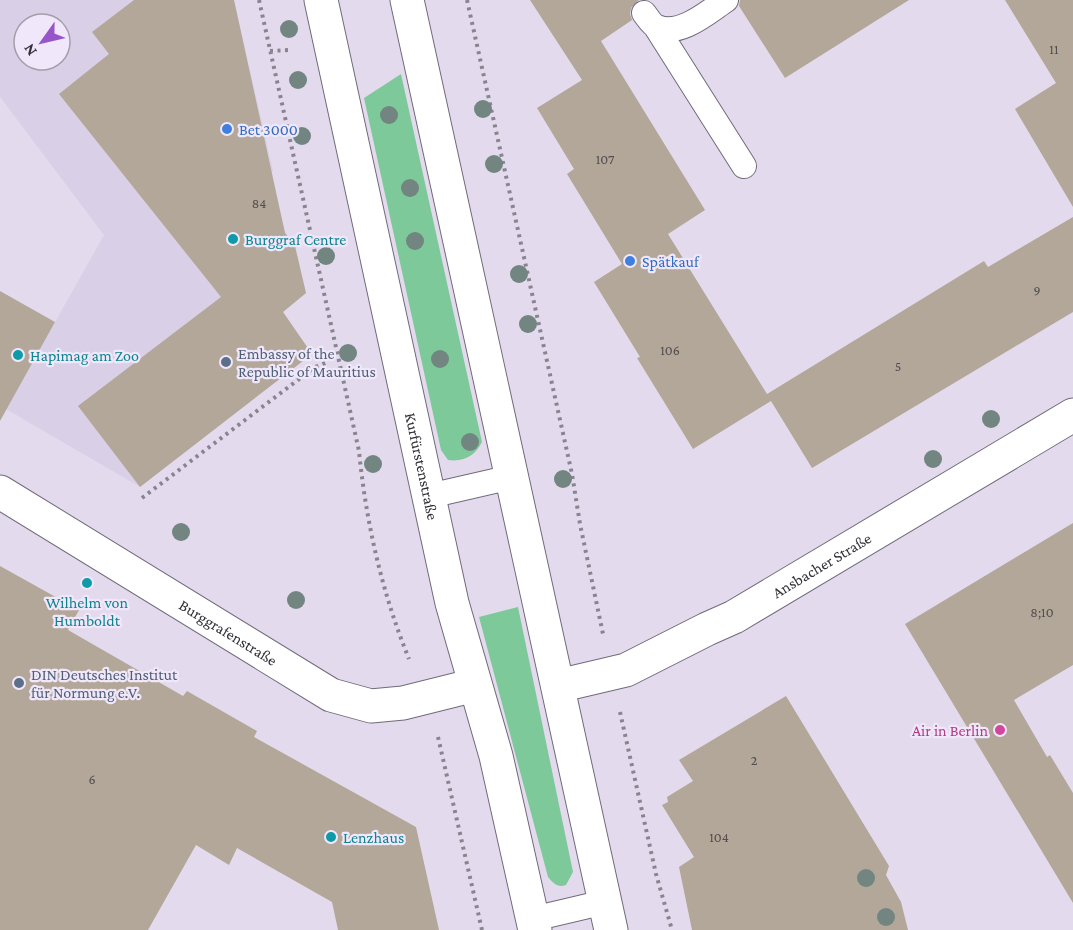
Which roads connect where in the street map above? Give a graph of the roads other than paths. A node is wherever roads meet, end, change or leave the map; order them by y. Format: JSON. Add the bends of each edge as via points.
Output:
{"nodes":[{"id":1,"x":321,"y":0,"type":"edge"},
{"id":2,"x":407,"y":0,"type":"edge"},
{"id":3,"x":726,"y":0,"type":"edge"},
{"id":4,"x":744,"y":166,"type":"dead end"},
{"id":5,"x":1073,"y":415,"type":"edge"},
{"id":6,"x":512,"y":477,"type":"junction"},
{"id":7,"x":0,"y":492,"type":"edge"},
{"id":8,"x":429,"y":496,"type":"junction"},
{"id":9,"x":475,"y":684,"type":"junction"},
{"id":10,"x":558,"y":686,"type":"junction"},
{"id":11,"x":608,"y":916,"type":"edge"},
{"id":12,"x":534,"y":925,"type":"edge"}],
"edges":[{"from":1,"to":8,"type":"main road","name":"Kurfürstenstraße"},
{"from":2,"to":6,"type":"main road"},
{"from":3,"to":4,"type":"lane","via":[[673,29],[650,20]]},
{"from":5,"to":10,"type":"main road","name":"Ansbacher Straße","via":[[734,618],[626,670]]},
{"from":6,"to":8,"type":"lane"},
{"from":6,"to":10,"type":"main road"},
{"from":7,"to":9,"type":"main road","name":"Burggrafenstraße","via":[[331,695],[371,706],[403,703]]},
{"from":8,"to":9,"type":"main road","name":"Kurfürstenstraße","via":[[452,603]]},
{"from":9,"to":12,"type":"main road","name":"Kurfürstenstraße","via":[[496,756]]},
{"from":10,"to":11,"type":"main road"},
{"from":11,"to":12,"type":"lane"}]}
